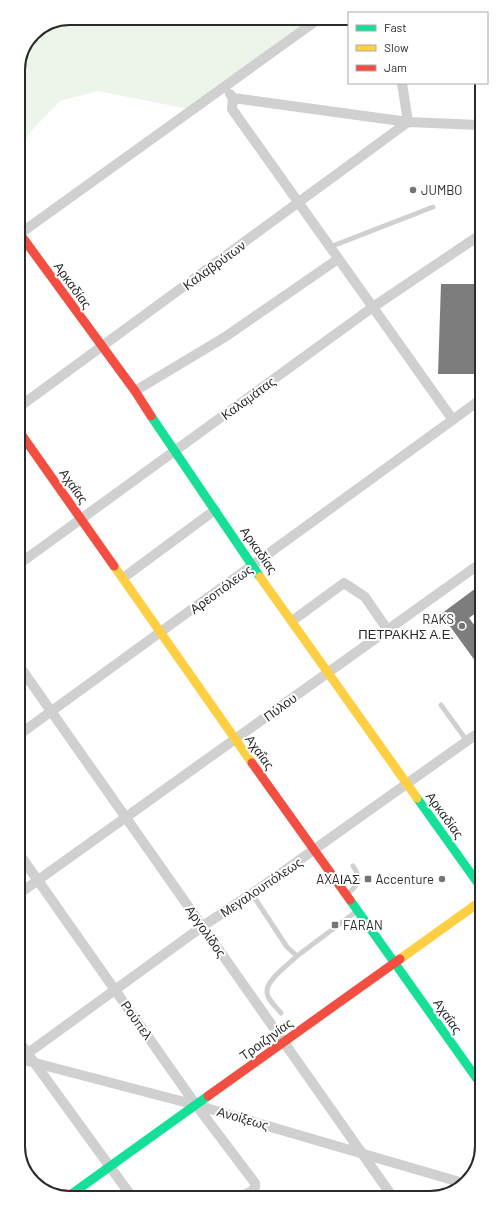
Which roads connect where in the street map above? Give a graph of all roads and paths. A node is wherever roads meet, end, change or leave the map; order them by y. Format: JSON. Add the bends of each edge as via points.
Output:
{"nodes":[{"id":1,"x":310,"y":25,"type":"edge"},
{"id":2,"x":402,"y":84,"type":"edge"},
{"id":3,"x":225,"y":87,"type":"junction"},
{"id":4,"x":233,"y":98,"type":"junction"},
{"id":5,"x":408,"y":122,"type":"junction"},
{"id":6,"x":475,"y":125,"type":"edge"},
{"id":7,"x":299,"y":202,"type":"junction"},
{"id":8,"x":433,"y":207,"type":"dead end"},
{"id":9,"x":25,"y":230,"type":"edge"},
{"id":10,"x":475,"y":238,"type":"edge"},
{"id":11,"x":25,"y":242,"type":"edge"},
{"id":12,"x":330,"y":247,"type":"junction"},
{"id":13,"x":338,"y":259,"type":"junction"},
{"id":14,"x":373,"y":307,"type":"junction"},
{"id":15,"x":102,"y":347,"type":"junction"},
{"id":16,"x":135,"y":391,"type":"junction"},
{"id":17,"x":25,"y":403,"type":"edge"},
{"id":18,"x":475,"y":404,"type":"edge"},
{"id":19,"x":453,"y":420,"type":"junction"},
{"id":20,"x":25,"y":439,"type":"edge"},
{"id":21,"x":174,"y":452,"type":"junction"},
{"id":22,"x":215,"y":510,"type":"junction"},
{"id":23,"x":82,"y":519,"type":"junction"},
{"id":24,"x":25,"y":560,"type":"edge"},
{"id":25,"x":254,"y":566,"type":"junction"},
{"id":26,"x":475,"y":567,"type":"edge"},
{"id":27,"x":123,"y":578,"type":"junction"},
{"id":28,"x":292,"y":621,"type":"junction"},
{"id":29,"x":388,"y":629,"type":"junction"},
{"id":30,"x":160,"y":632,"type":"junction"},
{"id":31,"x":327,"y":673,"type":"junction"},
{"id":32,"x":25,"y":674,"type":"edge"},
{"id":33,"x":441,"y":705,"type":"dead end"},
{"id":34,"x":51,"y":712,"type":"junction"},
{"id":35,"x":25,"y":730,"type":"edge"},
{"id":36,"x":475,"y":735,"type":"edge"},
{"id":37,"x":235,"y":739,"type":"junction"},
{"id":38,"x":467,"y":741,"type":"junction"},
{"id":39,"x":406,"y":784,"type":"junction"},
{"id":40,"x":126,"y":817,"type":"junction"},
{"id":41,"x":315,"y":850,"type":"junction"},
{"id":42,"x":25,"y":862,"type":"edge"},
{"id":43,"x":353,"y":866,"type":"dead end"},
{"id":44,"x":475,"y":879,"type":"edge"},
{"id":45,"x":38,"y":880,"type":"junction"},
{"id":46,"x":25,"y":889,"type":"edge"},
{"id":47,"x":346,"y":894,"type":"junction"},
{"id":48,"x":256,"y":900,"type":"dead end"},
{"id":49,"x":475,"y":905,"type":"edge"},
{"id":50,"x":357,"y":910,"type":"junction"},
{"id":51,"x":202,"y":926,"type":"junction"},
{"id":52,"x":297,"y":956,"type":"junction"},
{"id":53,"x":394,"y":963,"type":"junction"},
{"id":54,"x":116,"y":990,"type":"junction"},
{"id":55,"x":280,"y":1013,"type":"dead end"},
{"id":56,"x":284,"y":1042,"type":"junction"},
{"id":57,"x":25,"y":1055,"type":"edge"},
{"id":58,"x":25,"y":1057,"type":"edge"},
{"id":59,"x":35,"y":1063,"type":"junction"},
{"id":60,"x":475,"y":1076,"type":"edge"},
{"id":61,"x":196,"y":1105,"type":"junction"},
{"id":62,"x":363,"y":1154,"type":"junction"},
{"id":63,"x":109,"y":1167,"type":"junction"},
{"id":64,"x":458,"y":1181,"type":"edge"},
{"id":65,"x":76,"y":1191,"type":"edge"},
{"id":66,"x":127,"y":1191,"type":"edge"},
{"id":67,"x":252,"y":1191,"type":"edge"},
{"id":68,"x":389,"y":1191,"type":"edge"}],
"edges":[{"from":1,"to":3,"type":"street"},
{"from":2,"to":5,"type":"street"},
{"from":3,"to":4,"type":"street"},
{"from":3,"to":9,"type":"street"},
{"from":4,"to":5,"type":"street"},
{"from":4,"to":7,"type":"street","via":[[232,109]]},
{"from":5,"to":6,"type":"street"},
{"from":5,"to":7,"type":"street","name":"Καλαβρύτων"},
{"from":7,"to":12,"type":"street"},
{"from":7,"to":15,"type":"street","name":"Καλαβρύτων"},
{"from":8,"to":12,"type":"lane"},
{"from":10,"to":14,"type":"street","name":"Καλαμάτας"},
{"from":11,"to":15,"type":"street","name":"Αρκαδίας"},
{"from":12,"to":13,"type":"street"},
{"from":13,"to":14,"type":"street"},
{"from":13,"to":16,"type":"street","via":[[225,337]]},
{"from":14,"to":19,"type":"street"},
{"from":14,"to":21,"type":"street","name":"Καλαμάτας"},
{"from":15,"to":16,"type":"street","name":"Αρκαδίας"},
{"from":15,"to":17,"type":"street","name":"Καλαβρύτων"},
{"from":16,"to":21,"type":"street","name":"Αρκαδίας"},
{"from":18,"to":19,"type":"street","name":"Αρεοπόλεως"},
{"from":19,"to":25,"type":"street","name":"Αρεοπόλεως"},
{"from":20,"to":23,"type":"street","name":"Αχαΐας"},
{"from":21,"to":22,"type":"street","name":"Αρκαδίας"},
{"from":21,"to":23,"type":"street","name":"Καλαμάτας"},
{"from":22,"to":25,"type":"street","name":"Αρκαδίας"},
{"from":22,"to":27,"type":"street"},
{"from":23,"to":24,"type":"street","name":"Καλαμάτας"},
{"from":23,"to":27,"type":"street","name":"Αχαΐας"},
{"from":25,"to":28,"type":"street","name":"Αρκαδίας"},
{"from":25,"to":30,"type":"street","name":"Αρεοπόλεως"},
{"from":26,"to":29,"type":"street","name":"Πύλου"},
{"from":27,"to":30,"type":"street","name":"Αχαΐας"},
{"from":28,"to":29,"type":"street","via":[[344,583],[365,597]]},
{"from":28,"to":31,"type":"street","name":"Αρκαδίας"},
{"from":29,"to":31,"type":"street","name":"Πύλου"},
{"from":30,"to":34,"type":"street","name":"Αρεοπόλεως"},
{"from":30,"to":37,"type":"street","name":"Αχαΐας"},
{"from":31,"to":37,"type":"street","name":"Πύλου"},
{"from":31,"to":39,"type":"street","name":"Αρκαδίας"},
{"from":32,"to":34,"type":"street","name":"Αργολίδος"},
{"from":33,"to":38,"type":"lane"},
{"from":34,"to":35,"type":"street","name":"Αρεοπόλεως"},
{"from":34,"to":40,"type":"street","name":"Αργολίδος"},
{"from":36,"to":38,"type":"street","name":"Μεγαλουπόλεως"},
{"from":37,"to":40,"type":"street","name":"Πύλου"},
{"from":37,"to":41,"type":"street","name":"Αχαΐας"},
{"from":38,"to":39,"type":"street","name":"Μεγαλουπόλεως"},
{"from":39,"to":41,"type":"street","name":"Μεγαλουπόλεως"},
{"from":39,"to":44,"type":"street","name":"Αρκαδίας"},
{"from":40,"to":45,"type":"street","name":"Πύλου"},
{"from":40,"to":51,"type":"street","name":"Αργολίδος"},
{"from":41,"to":47,"type":"street","name":"Αχαΐας"},
{"from":41,"to":51,"type":"street","name":"Μεγαλουπόλεως"},
{"from":42,"to":45,"type":"street","name":"Ρούπελ"},
{"from":43,"to":47,"type":"lane","via":[[359,882]]},
{"from":45,"to":46,"type":"street","name":"Πύλου"},
{"from":45,"to":54,"type":"street","name":"Ρούπελ"},
{"from":47,"to":50,"type":"street","name":"Αχαΐας"},
{"from":48,"to":52,"type":"lane","via":[[287,947]]},
{"from":49,"to":53,"type":"street","name":"Τροιζηνίας"},
{"from":50,"to":52,"type":"lane"},
{"from":50,"to":53,"type":"street","name":"Αχαΐας"},
{"from":51,"to":54,"type":"street","name":"Μεγαλουπόλεως"},
{"from":51,"to":56,"type":"street","name":"Αργολίδος"},
{"from":52,"to":55,"type":"lane","via":[[270,982],[267,991]]},
{"from":53,"to":56,"type":"street","name":"Τροιζηνίας"},
{"from":53,"to":60,"type":"street","name":"Αχαΐας"},
{"from":54,"to":57,"type":"street","name":"Μεγαλουπόλεως"},
{"from":54,"to":61,"type":"street","name":"Ρούπελ"},
{"from":56,"to":61,"type":"street","name":"Τροιζηνίας"},
{"from":56,"to":62,"type":"street","name":"Αργολίδος"},
{"from":58,"to":59,"type":"street"},
{"from":59,"to":61,"type":"street","name":"Ανοίξεως"},
{"from":59,"to":63,"type":"street"},
{"from":61,"to":62,"type":"street","name":"Ανοίξεως"},
{"from":61,"to":63,"type":"street","name":"Τροιζηνίας"},
{"from":61,"to":67,"type":"street","name":"Ρούπελ","via":[[255,1183],[256,1187]]},
{"from":62,"to":64,"type":"street","name":"Ανοίξεως"},
{"from":62,"to":68,"type":"street","name":"Αργολίδος"},
{"from":63,"to":65,"type":"street","name":"Τροιζηνίας"},
{"from":63,"to":66,"type":"street"}]}
